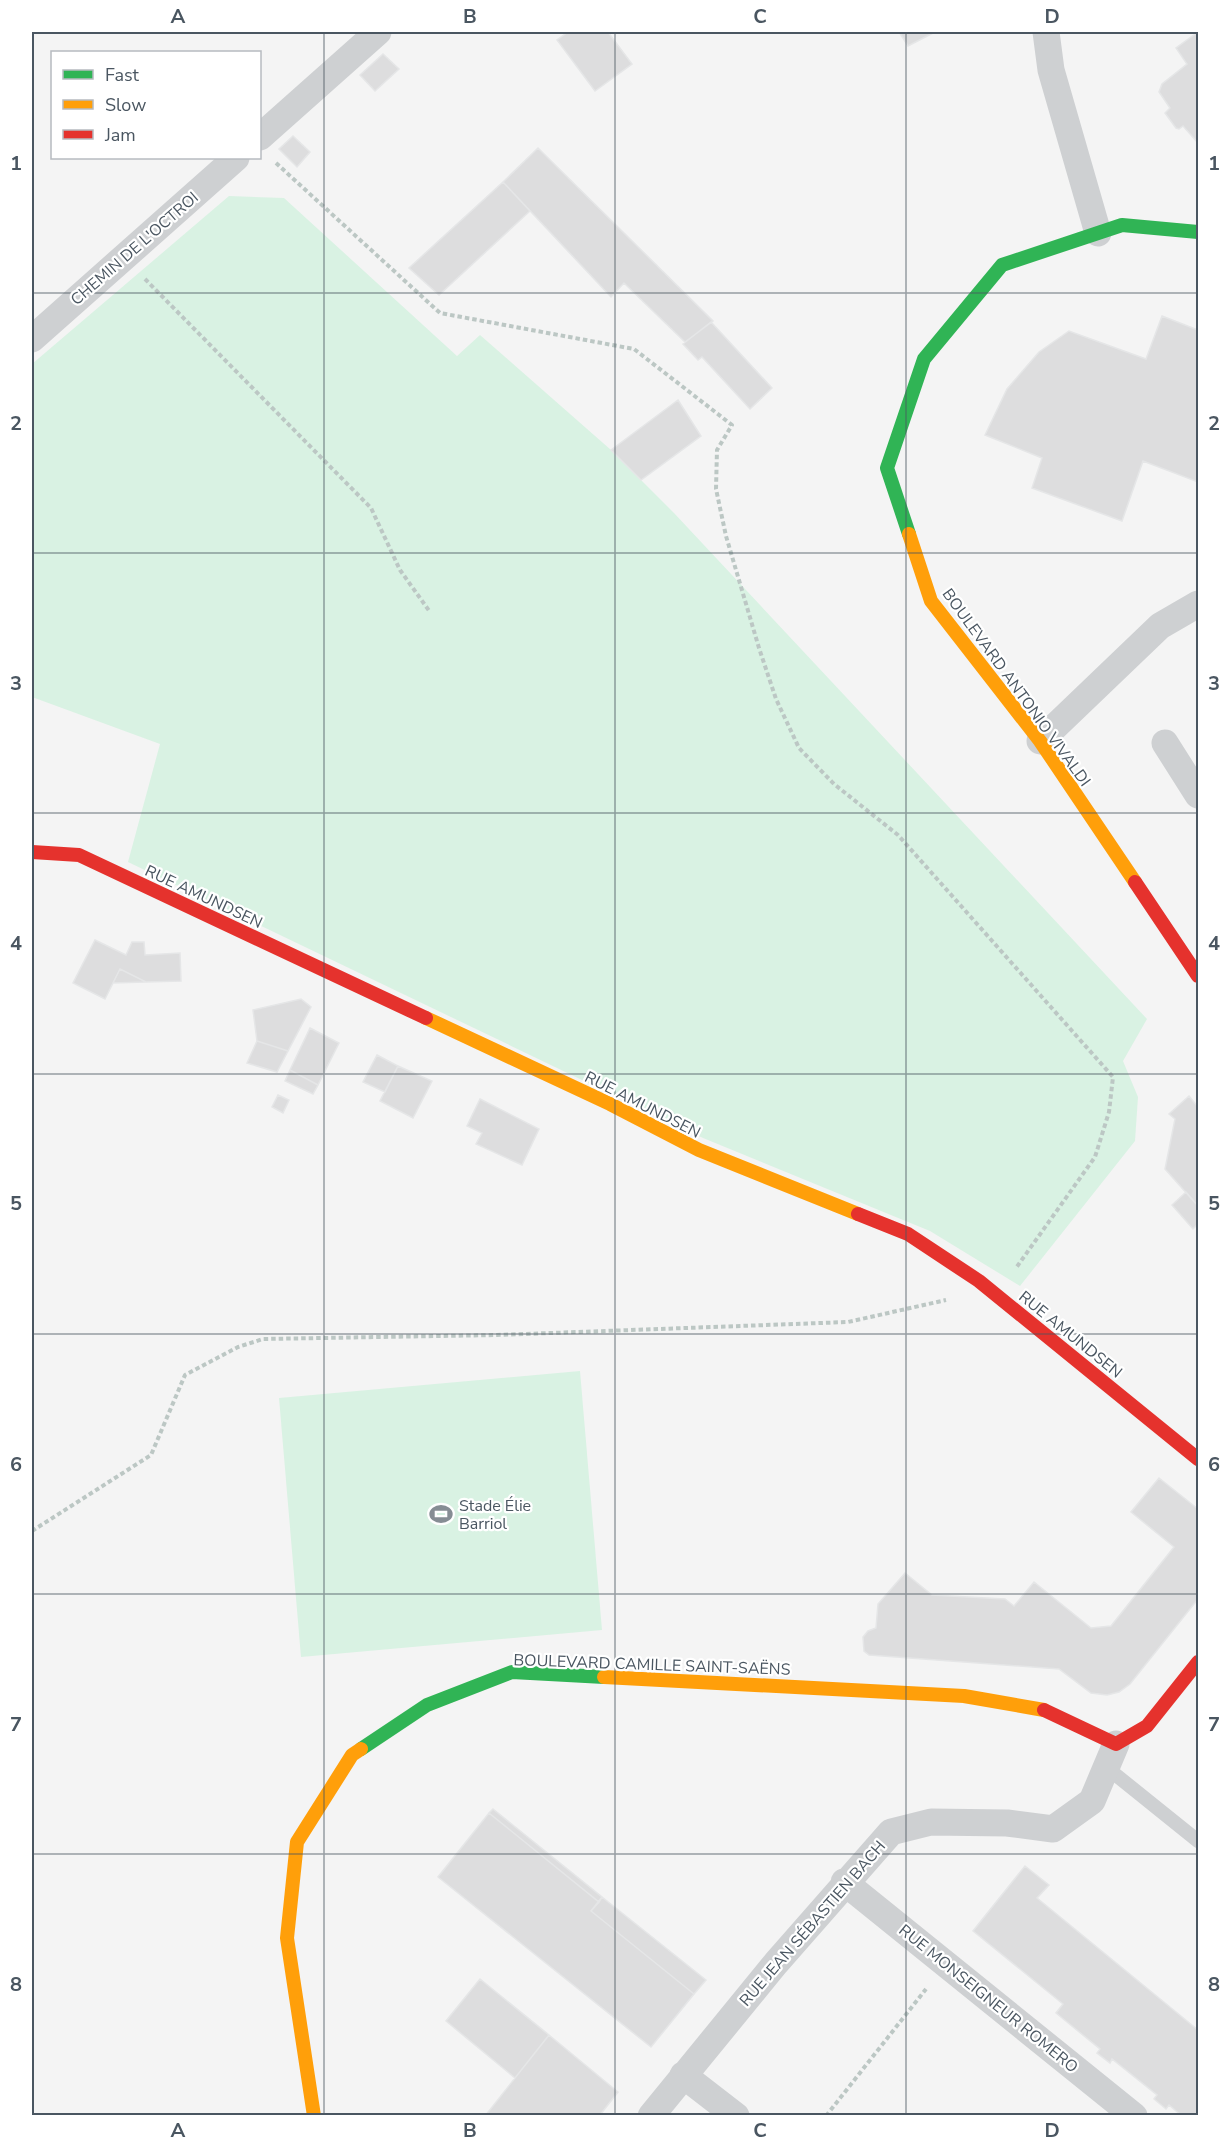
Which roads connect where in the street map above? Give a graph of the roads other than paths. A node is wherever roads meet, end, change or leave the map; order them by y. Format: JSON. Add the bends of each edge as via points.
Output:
{"nodes":[{"id":1,"x":378,"y":32,"type":"edge"},
{"id":2,"x":1046,"y":32,"type":"edge"},
{"id":3,"x":264,"y":147,"type":"edge"},
{"id":4,"x":235,"y":159,"type":"edge"},
{"id":5,"x":1198,"y":232,"type":"edge"},
{"id":6,"x":1098,"y":233,"type":"junction"},
{"id":7,"x":32,"y":339,"type":"edge"},
{"id":8,"x":1198,"y":604,"type":"edge"},
{"id":9,"x":1040,"y":741,"type":"junction"},
{"id":10,"x":1165,"y":743,"type":"dead end"},
{"id":11,"x":1198,"y":795,"type":"edge"},
{"id":12,"x":32,"y":852,"type":"edge"},
{"id":13,"x":1198,"y":976,"type":"edge"},
{"id":14,"x":1198,"y":1459,"type":"edge"},
{"id":15,"x":1198,"y":1662,"type":"edge"},
{"id":16,"x":1111,"y":1755,"type":"junction"},
{"id":17,"x":1198,"y":1841,"type":"edge"},
{"id":18,"x":844,"y":1882,"type":"junction"},
{"id":19,"x":683,"y":2075,"type":"junction"},
{"id":20,"x":314,"y":2115,"type":"edge"},
{"id":21,"x":651,"y":2115,"type":"edge"},
{"id":22,"x":736,"y":2115,"type":"edge"},
{"id":23,"x":1134,"y":2115,"type":"edge"}],
"edges":[{"from":1,"to":3,"type":"street"},
{"from":2,"to":6,"type":"street","via":[[1051,70]]},
{"from":4,"to":7,"type":"street","name":"CHEMIN DE L'OCTROI"},
{"from":5,"to":6,"type":"street","name":"BOULEVARD ANTONIO VIVALDI","via":[[1122,225]]},
{"from":6,"to":9,"type":"street","name":"BOULEVARD ANTONIO VIVALDI","via":[[1002,266],[924,359],[887,468],[931,601]]},
{"from":8,"to":9,"type":"street","via":[[1160,626]]},
{"from":9,"to":13,"type":"street","name":"BOULEVARD ANTONIO VIVALDI"},
{"from":10,"to":11,"type":"street"},
{"from":12,"to":14,"type":"street","name":"RUE AMUNDSEN","via":[[79,855],[610,1104],[699,1150],[908,1234],[979,1281]]},
{"from":15,"to":16,"type":"street","via":[[1147,1726]]},
{"from":16,"to":17,"type":"lane"},
{"from":16,"to":18,"type":"street","name":"RUE JEAN SÉBASTIEN BACH","via":[[1092,1801],[1053,1829],[1007,1823],[931,1822],[891,1832]]},
{"from":16,"to":20,"type":"street","name":"BOULEVARD CAMILLE SAINT-SAËNS","via":[[1045,1710],[964,1696],[512,1672],[427,1705],[352,1755],[297,1842],[287,1938]]},
{"from":18,"to":19,"type":"street","name":"RUE JEAN SÉBASTIEN BACH"},
{"from":18,"to":23,"type":"street","name":"RUE MONSEIGNEUR ROMERO"},
{"from":19,"to":21,"type":"street","name":"RUE JEAN SÉBASTIEN BACH"},
{"from":19,"to":22,"type":"street"}]}
